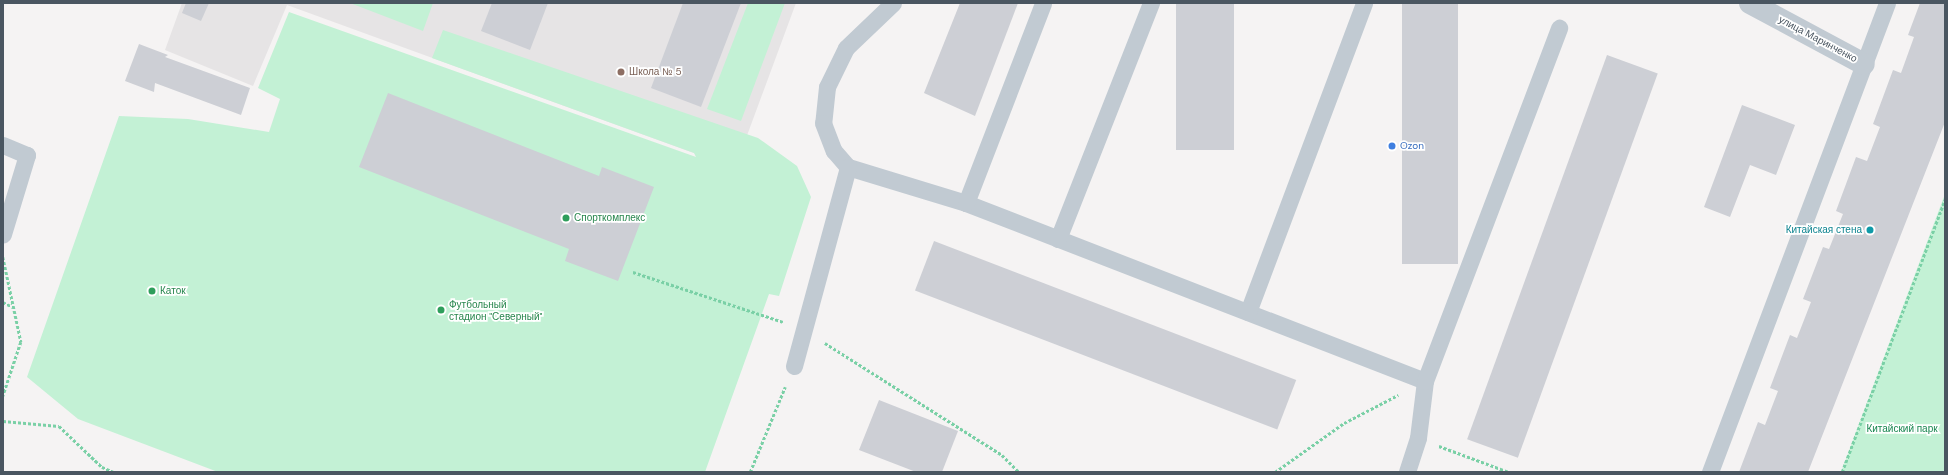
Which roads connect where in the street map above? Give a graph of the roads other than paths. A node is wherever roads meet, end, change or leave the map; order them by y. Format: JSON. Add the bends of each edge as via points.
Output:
{"nodes":[{"id":1,"x":893,"y":3,"type":"edge"},
{"id":2,"x":1043,"y":3,"type":"edge"},
{"id":3,"x":1151,"y":3,"type":"edge"},
{"id":4,"x":1364,"y":3,"type":"edge"},
{"id":5,"x":1750,"y":3,"type":"edge"},
{"id":6,"x":1887,"y":3,"type":"edge"},
{"id":7,"x":1559,"y":28,"type":"dead end"},
{"id":8,"x":1864,"y":64,"type":"junction"},
{"id":9,"x":3,"y":146,"type":"edge"},
{"id":10,"x":848,"y":167,"type":"junction"},
{"id":11,"x":966,"y":203,"type":"junction"},
{"id":12,"x":3,"y":234,"type":"edge"},
{"id":13,"x":1058,"y":239,"type":"junction"},
{"id":14,"x":1248,"y":312,"type":"junction"},
{"id":15,"x":794,"y":366,"type":"road end"},
{"id":16,"x":1425,"y":381,"type":"junction"},
{"id":17,"x":1407,"y":472,"type":"edge"},
{"id":18,"x":1710,"y":472,"type":"edge"}],
"edges":[{"from":1,"to":10,"type":"lane","via":[[846,48],[827,87],[823,123],[834,151]]},
{"from":2,"to":11,"type":"lane"},
{"from":3,"to":13,"type":"lane"},
{"from":4,"to":14,"type":"lane"},
{"from":5,"to":8,"type":"street","name":"улица Маринченко"},
{"from":6,"to":8,"type":"lane"},
{"from":7,"to":16,"type":"lane"},
{"from":8,"to":18,"type":"lane"},
{"from":9,"to":12,"type":"lane","via":[[27,154]]},
{"from":10,"to":11,"type":"lane"},
{"from":10,"to":15,"type":"lane"},
{"from":11,"to":13,"type":"lane"},
{"from":13,"to":14,"type":"lane"},
{"from":14,"to":16,"type":"lane"},
{"from":16,"to":17,"type":"lane","via":[[1418,438]]}]}
